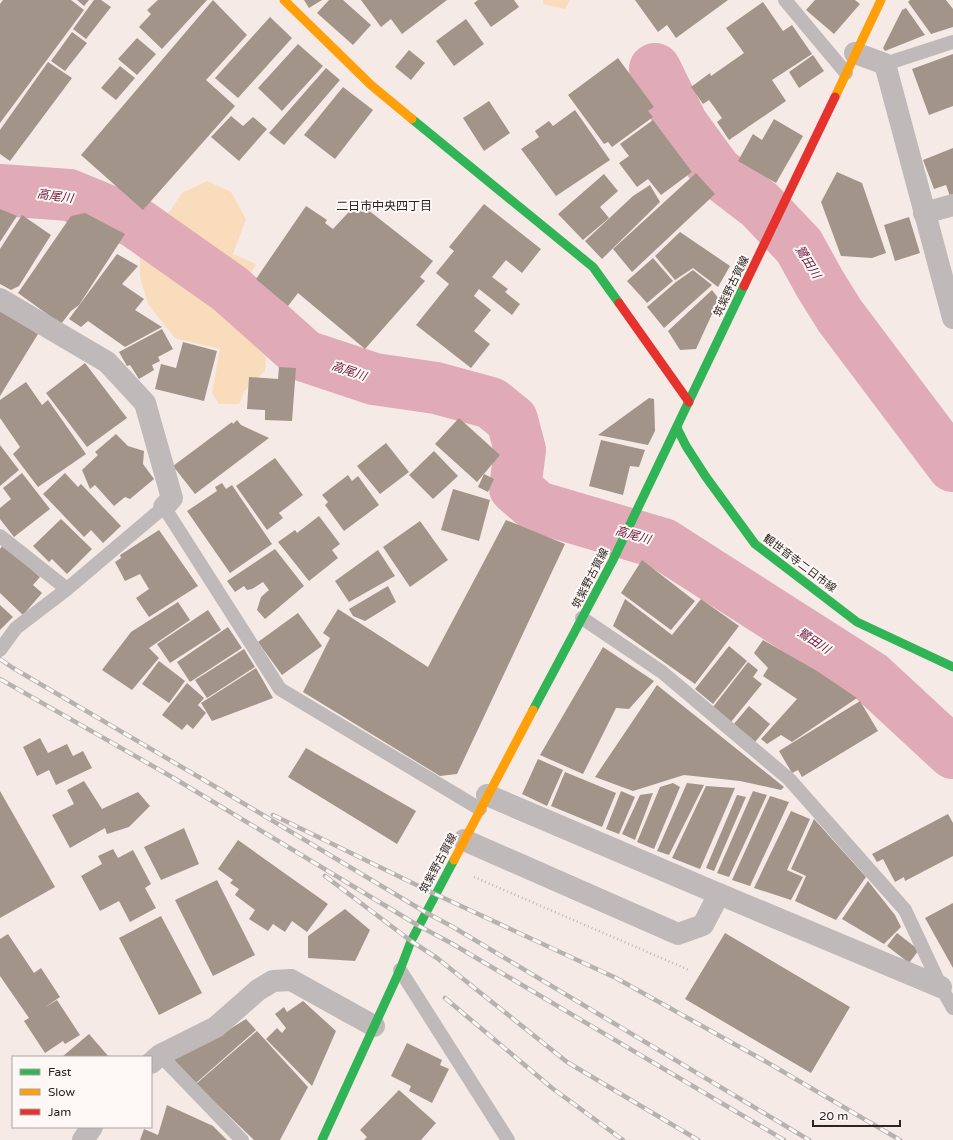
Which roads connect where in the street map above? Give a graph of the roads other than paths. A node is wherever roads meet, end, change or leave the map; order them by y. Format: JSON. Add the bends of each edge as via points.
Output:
{"nodes":[{"id":1,"x":284,"y":0,"type":"edge"},
{"id":2,"x":785,"y":0,"type":"edge"},
{"id":3,"x":881,"y":0,"type":"edge"},
{"id":4,"x":953,"y":42,"type":"edge"},
{"id":5,"x":855,"y":53,"type":"junction"},
{"id":6,"x":885,"y":64,"type":"junction"},
{"id":7,"x":846,"y":73,"type":"junction"},
{"id":8,"x":953,"y":205,"type":"edge"},
{"id":9,"x":924,"y":213,"type":"junction"},
{"id":10,"x":0,"y":299,"type":"edge"},
{"id":11,"x":953,"y":318,"type":"edge"},
{"id":12,"x":689,"y":402,"type":"junction"},
{"id":13,"x":677,"y":428,"type":"junction"},
{"id":14,"x":164,"y":507,"type":"junction"},
{"id":15,"x":0,"y":536,"type":"edge"},
{"id":16,"x":67,"y":589,"type":"junction"},
{"id":17,"x":582,"y":618,"type":"junction"},
{"id":18,"x":0,"y":650,"type":"edge"},
{"id":19,"x":953,"y":667,"type":"edge"},
{"id":20,"x":484,"y":802,"type":"junction"},
{"id":21,"x":464,"y":840,"type":"junction"},
{"id":22,"x":719,"y":894,"type":"junction"},
{"id":23,"x":400,"y":970,"type":"junction"},
{"id":24,"x":941,"y":987,"type":"junction"},
{"id":25,"x":953,"y":1008,"type":"edge"},
{"id":26,"x":374,"y":1026,"type":"junction"},
{"id":27,"x":156,"y":1059,"type":"edge"},
{"id":28,"x":91,"y":1128,"type":"edge"},
{"id":29,"x":82,"y":1140,"type":"edge"},
{"id":30,"x":242,"y":1140,"type":"edge"},
{"id":31,"x":322,"y":1140,"type":"edge"},
{"id":32,"x":508,"y":1140,"type":"edge"}],
"edges":[{"from":1,"to":12,"type":"main road","via":[[371,85],[593,267]]},
{"from":2,"to":7,"type":"lane"},
{"from":3,"to":5,"type":"main road","name":"筑紫野古賀線"},
{"from":4,"to":6,"type":"lane"},
{"from":5,"to":6,"type":"street"},
{"from":5,"to":7,"type":"main road","name":"筑紫野古賀線"},
{"from":6,"to":9,"type":"street"},
{"from":7,"to":12,"type":"main road","name":"筑紫野古賀線"},
{"from":8,"to":9,"type":"street"},
{"from":9,"to":11,"type":"street"},
{"from":10,"to":14,"type":"street","via":[[107,362],[144,403],[172,498]]},
{"from":12,"to":13,"type":"main road","name":"筑紫野古賀線"},
{"from":13,"to":17,"type":"main road","name":"筑紫野古賀線"},
{"from":13,"to":19,"type":"main road","name":"観世音寺二日市線","via":[[706,477],[755,544],[858,622]]},
{"from":14,"to":16,"type":"lane"},
{"from":14,"to":20,"type":"lane","via":[[280,689]]},
{"from":15,"to":16,"type":"lane"},
{"from":16,"to":18,"type":"lane","via":[[16,628]]},
{"from":17,"to":20,"type":"main road","name":"筑紫野古賀線"},
{"from":17,"to":24,"type":"lane","via":[[662,672],[788,779],[905,910]]},
{"from":20,"to":21,"type":"main road","name":"筑紫野古賀線"},
{"from":20,"to":22,"type":"street"},
{"from":21,"to":22,"type":"street","via":[[678,934],[702,925]]},
{"from":21,"to":23,"type":"main road","name":"筑紫野古賀線","via":[[411,941]]},
{"from":22,"to":24,"type":"street"},
{"from":23,"to":26,"type":"main road","name":"筑紫野古賀線"},
{"from":23,"to":32,"type":"lane"},
{"from":24,"to":25,"type":"lane"},
{"from":26,"to":27,"type":"street","via":[[291,980],[273,981],[258,990],[216,1027]]},
{"from":26,"to":31,"type":"main road","name":"筑紫野古賀線"},
{"from":27,"to":30,"type":"lane"},
{"from":28,"to":29,"type":"street"}]}
